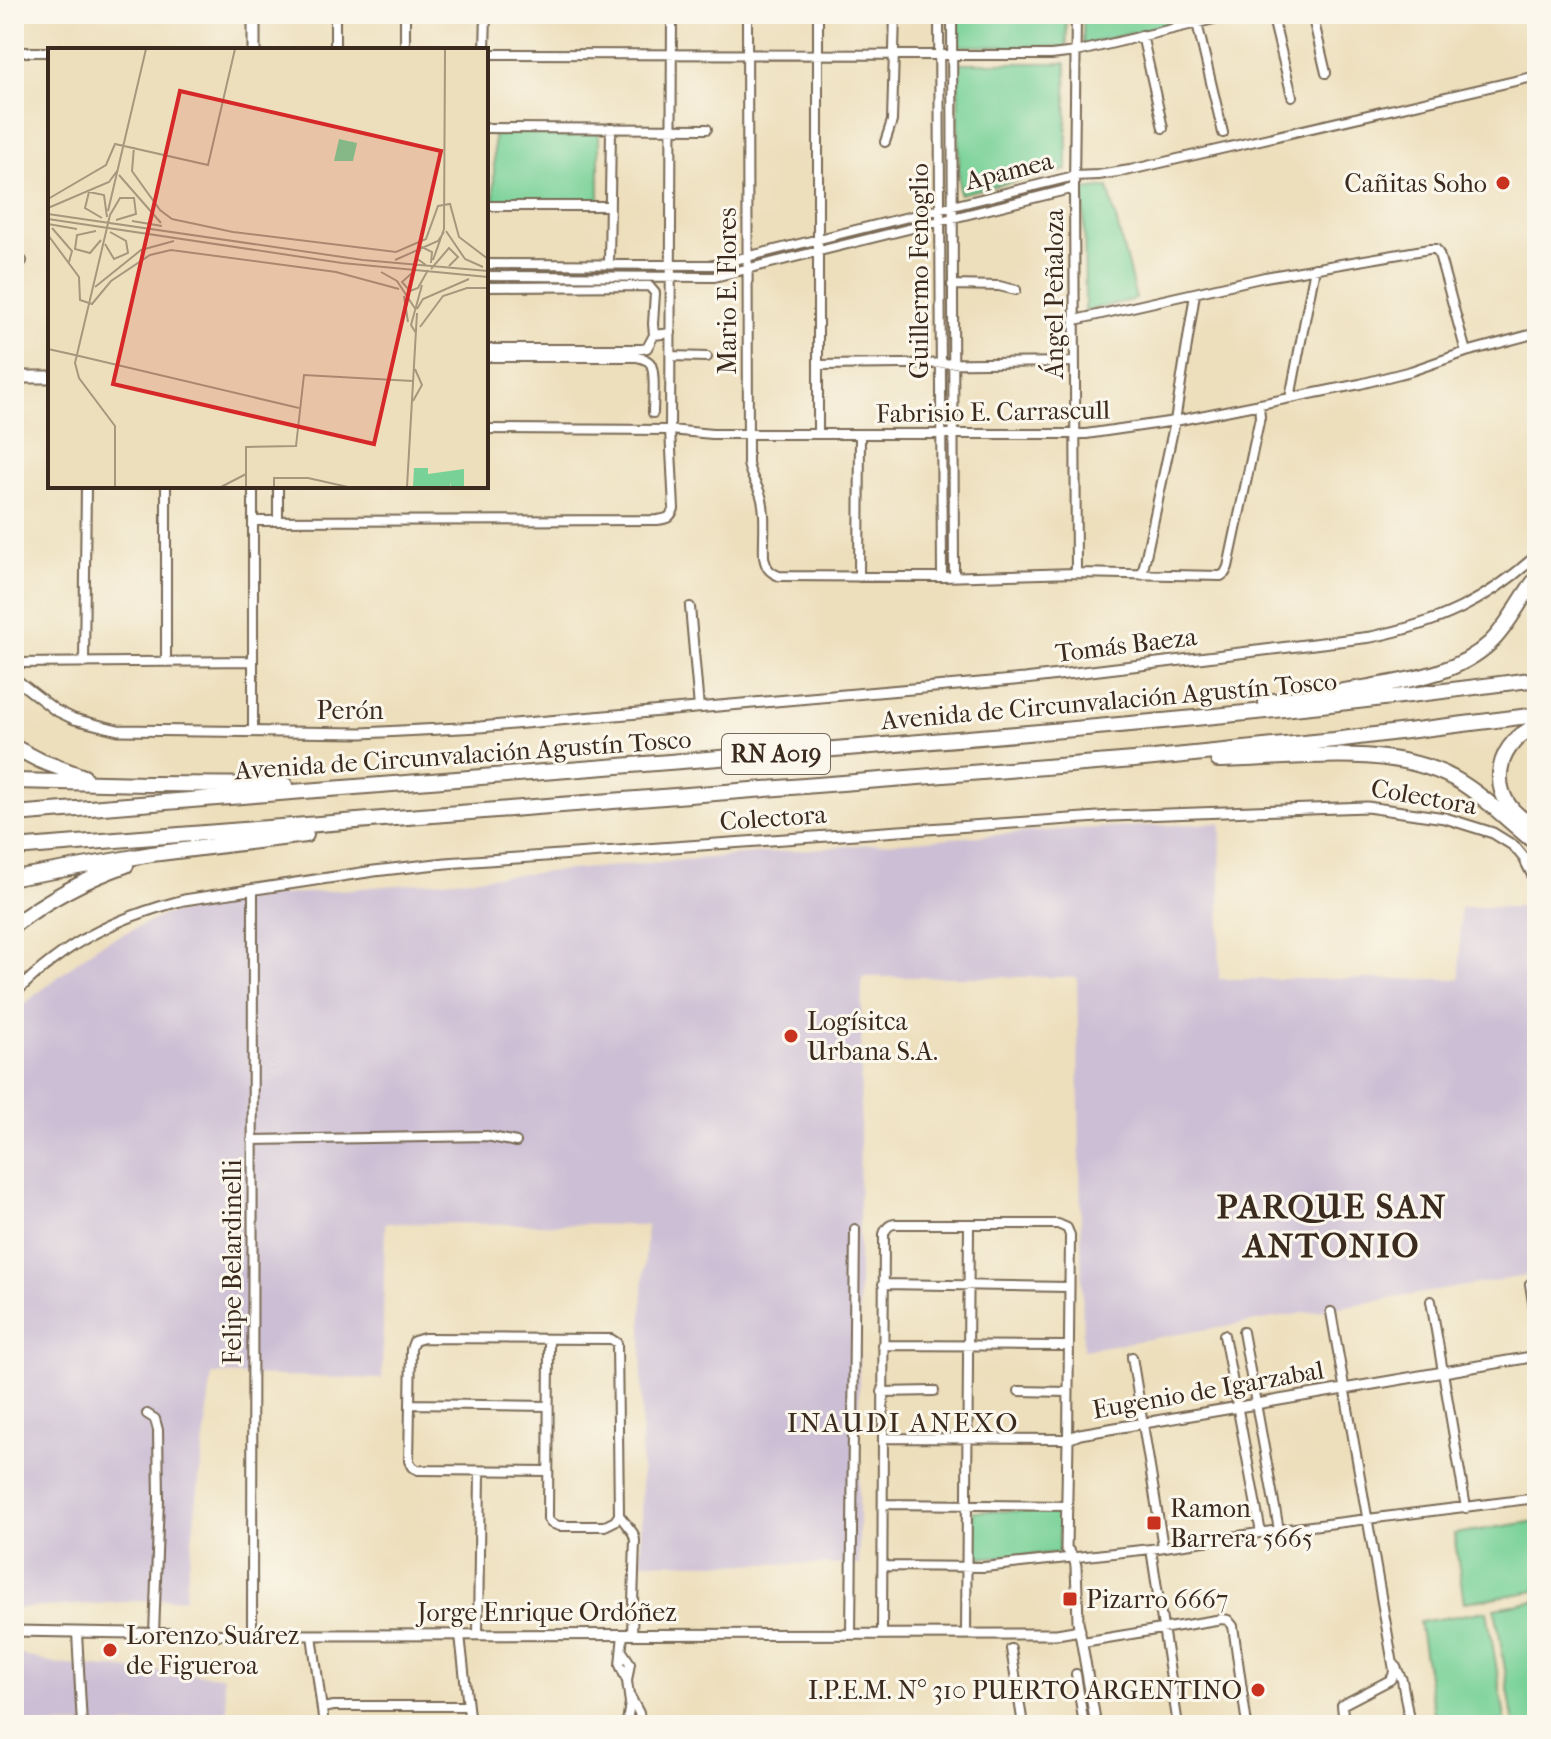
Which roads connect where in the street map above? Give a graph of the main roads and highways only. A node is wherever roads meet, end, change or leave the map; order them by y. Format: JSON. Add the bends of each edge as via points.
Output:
{"nodes":[{"id":1,"x":254,"y":14,"type":"edge"},
{"id":2,"x":254,"y":48,"type":"edge"},
{"id":3,"x":14,"y":377,"type":"edge"},
{"id":4,"x":48,"y":377,"type":"edge"},
{"id":5,"x":1537,"y":578,"type":"edge"},
{"id":6,"x":1537,"y":679,"type":"edge"},
{"id":7,"x":1537,"y":715,"type":"edge"},
{"id":8,"x":1537,"y":726,"type":"edge"},
{"id":9,"x":1091,"y":728,"type":"junction"},
{"id":10,"x":14,"y":747,"type":"edge"},
{"id":11,"x":1134,"y":760,"type":"junction"},
{"id":12,"x":14,"y":781,"type":"edge"},
{"id":13,"x":111,"y":783,"type":"junction"},
{"id":14,"x":361,"y":787,"type":"junction"},
{"id":15,"x":498,"y":810,"type":"junction"},
{"id":16,"x":14,"y":814,"type":"edge"},
{"id":17,"x":1537,"y":826,"type":"edge"},
{"id":18,"x":1537,"y":844,"type":"edge"},
{"id":19,"x":14,"y":848,"type":"edge"},
{"id":20,"x":173,"y":851,"type":"junction"},
{"id":21,"x":14,"y":878,"type":"edge"},
{"id":22,"x":14,"y":925,"type":"edge"}],
"edges":[{"from":1,"to":2,"type":"main road"},
{"from":3,"to":4,"type":"main road"},
{"from":5,"to":9,"type":"highway","via":[[1492,640],[1443,670],[1375,686]]},
{"from":6,"to":9,"type":"highway","name":"Avenida de Circunvalación Agustín Tosco","number":"RN A019"},
{"from":7,"to":11,"type":"highway","number":"RN A019"},
{"from":8,"to":17,"type":"highway","via":[[1508,747],[1500,773],[1511,809]]},
{"from":9,"to":14,"type":"highway","name":"Avenida de Circunvalación Agustín Tosco","number":"RN A019"},
{"from":10,"to":13,"type":"highway","via":[[64,771]]},
{"from":11,"to":15,"type":"highway","number":"RN A019"},
{"from":11,"to":18,"type":"highway","via":[[1372,756],[1408,761],[1466,786]]},
{"from":12,"to":13,"type":"highway"},
{"from":13,"to":14,"type":"highway"},
{"from":14,"to":16,"type":"highway","name":"Avenida de Circunvalación Agustín Tosco","number":"RN A019"},
{"from":15,"to":19,"type":"highway","number":"RN A019"},
{"from":15,"to":20,"type":"highway"},
{"from":20,"to":21,"type":"highway"},
{"from":20,"to":22,"type":"highway","via":[[77,885]]}]}
